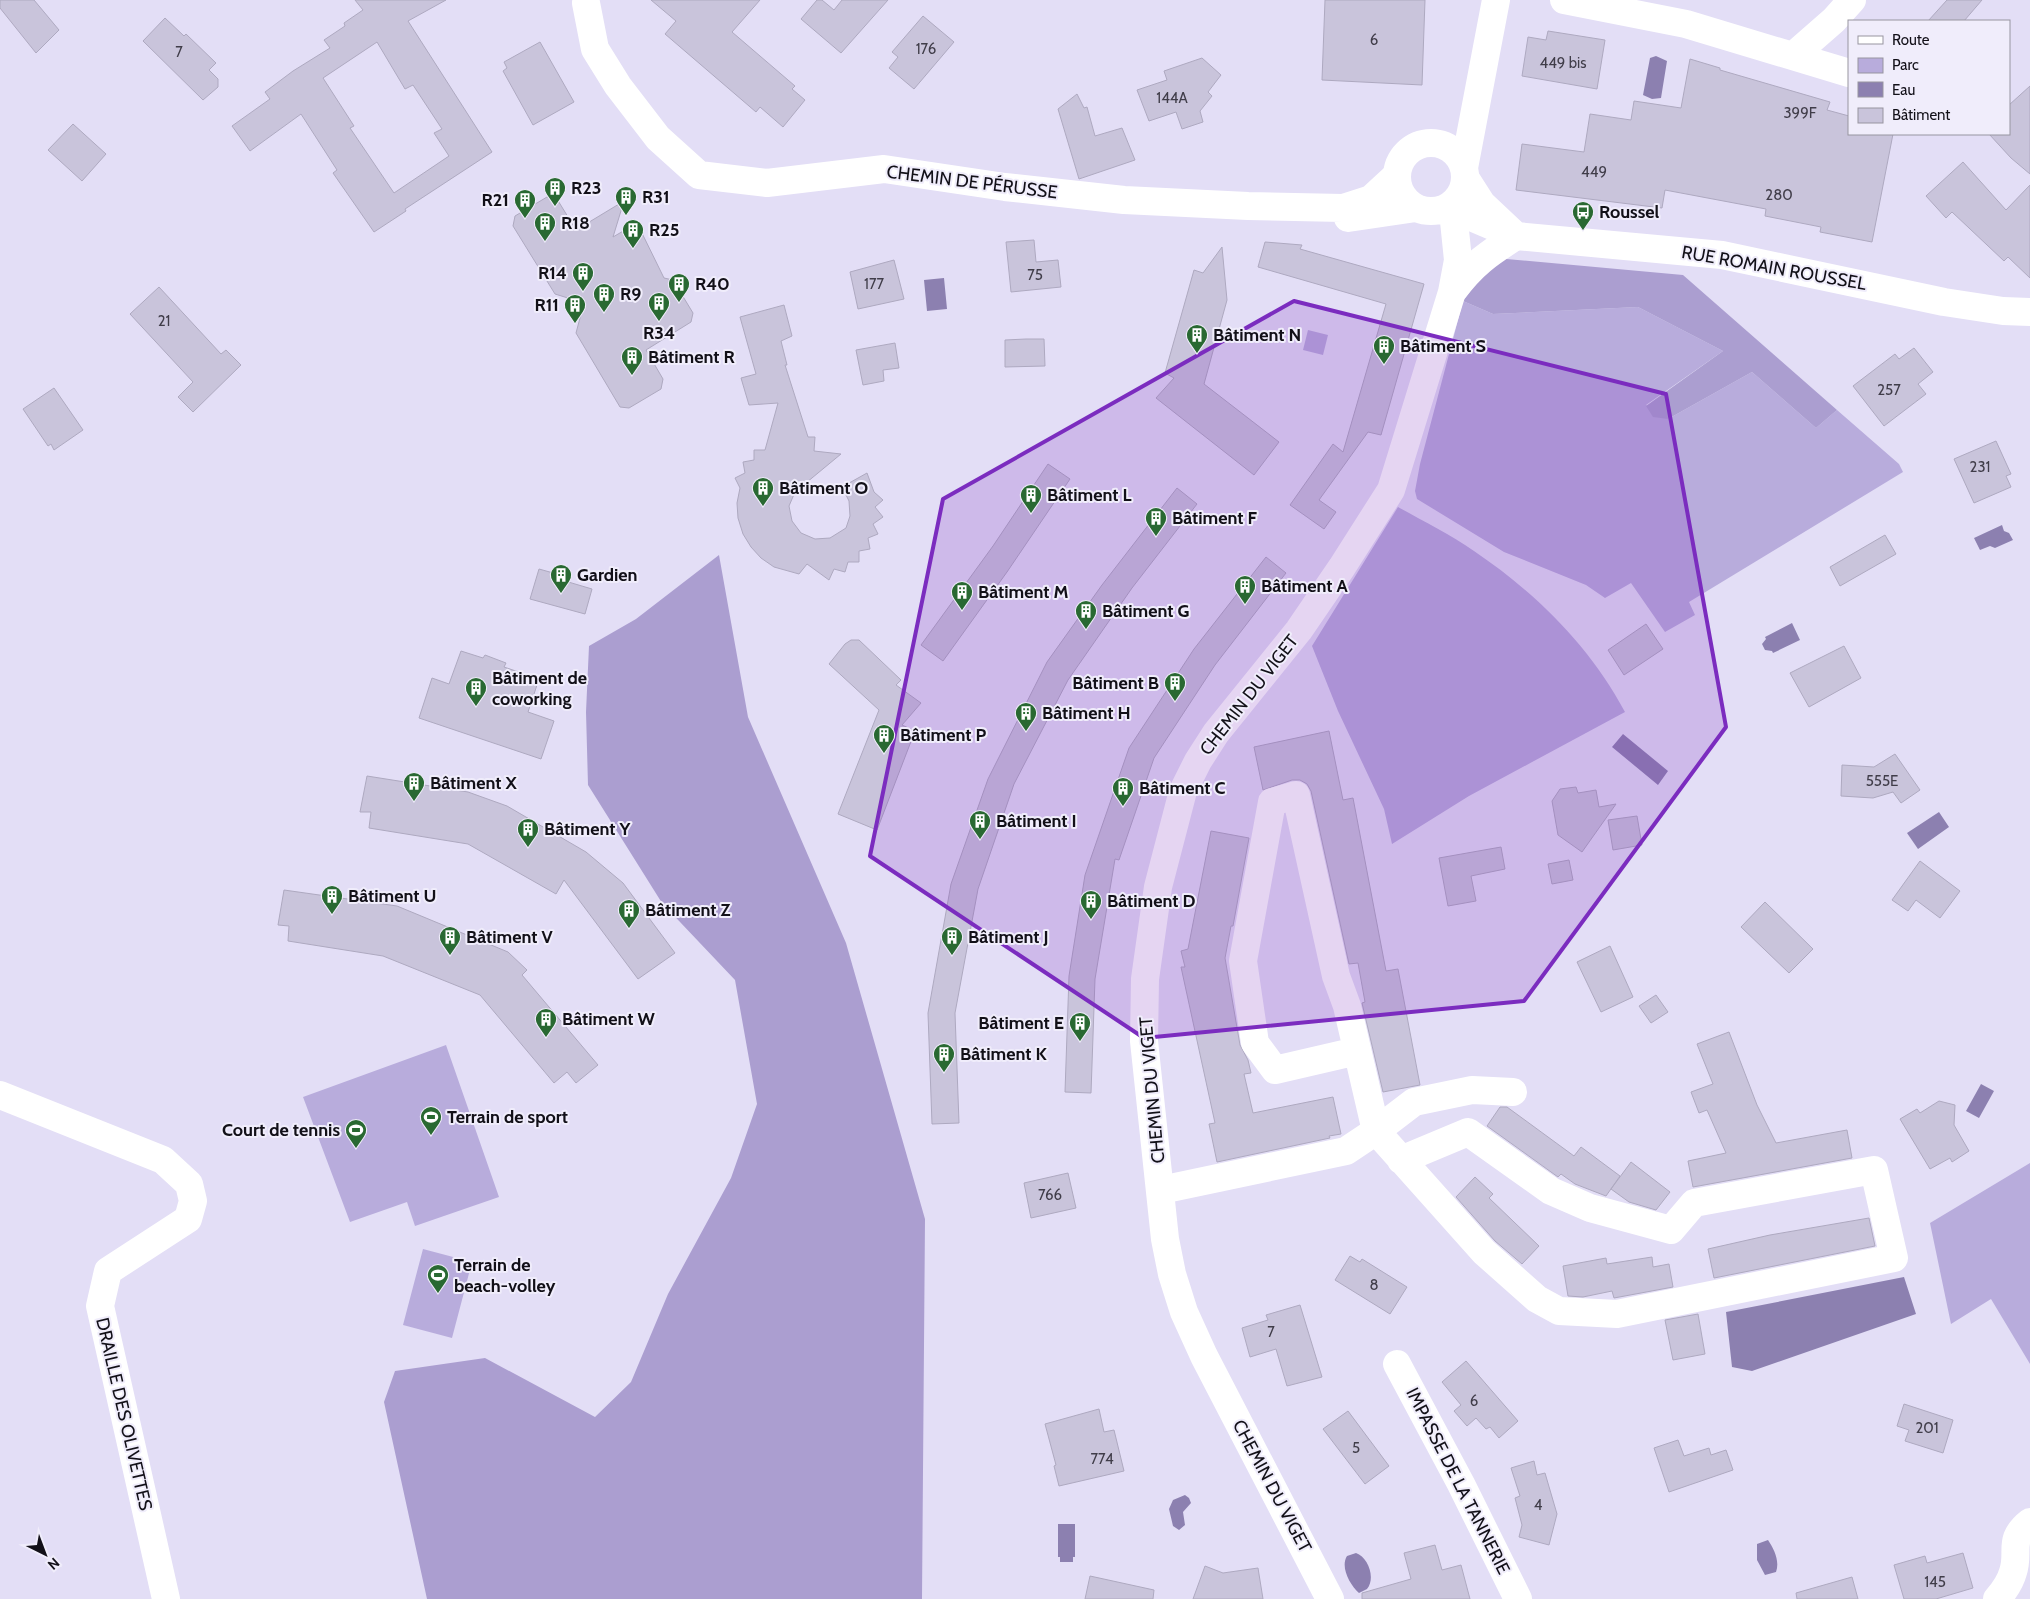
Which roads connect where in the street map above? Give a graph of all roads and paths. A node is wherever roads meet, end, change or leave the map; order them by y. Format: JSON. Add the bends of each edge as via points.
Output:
{"nodes":[{"id":1,"x":1496,"y":0,"type":"edge"},
{"id":2,"x":1564,"y":0,"type":"edge"},
{"id":3,"x":1852,"y":0,"type":"edge"},
{"id":4,"x":581,"y":1,"type":"edge"},
{"id":5,"x":1794,"y":55,"type":"junction"},
{"id":6,"x":1848,"y":73,"type":"edge"},
{"id":7,"x":1477,"y":99,"type":"junction"},
{"id":8,"x":1434,"y":143,"type":"junction"},
{"id":9,"x":1397,"y":175,"type":"junction"},
{"id":10,"x":1447,"y":196,"type":"junction"},
{"id":11,"x":1248,"y":206,"type":"junction"},
{"id":12,"x":1516,"y":236,"type":"junction"},
{"id":13,"x":1452,"y":292,"type":"junction"},
{"id":14,"x":2029,"y":314,"type":"edge"},
{"id":15,"x":1357,"y":1051,"type":"junction"},
{"id":16,"x":1513,"y":1092,"type":"dead end"},
{"id":17,"x":0,"y":1094,"type":"edge"},
{"id":18,"x":1376,"y":1131,"type":"junction"},
{"id":19,"x":1401,"y":1160,"type":"junction"},
{"id":20,"x":1161,"y":1190,"type":"junction"},
{"id":21,"x":1397,"y":1364,"type":"dead end"},
{"id":22,"x":2030,"y":1522,"type":"edge"},
{"id":23,"x":166,"y":1599,"type":"edge"},
{"id":24,"x":1330,"y":1599,"type":"edge"},
{"id":25,"x":1518,"y":1599,"type":"edge"},
{"id":26,"x":1997,"y":1599,"type":"edge"}],
"edges":[{"from":1,"to":7,"type":"street"},
{"from":2,"to":5,"type":"street","via":[[1686,24]]},
{"from":3,"to":5,"type":"street"},
{"from":4,"to":11,"type":"street","name":"CHEMIN DE PÉRUSSE","via":[[595,49],[618,86],[658,138],[699,175],[768,183],[884,169],[1124,200]]},
{"from":5,"to":6,"type":"street"},
{"from":7,"to":8,"type":"street"},
{"from":7,"to":10,"type":"street"},
{"from":8,"to":9,"type":"street","via":[[1413,148],[1405,156]]},
{"from":8,"to":10,"type":"street","via":[[1453,150],[1460,158]]},
{"from":9,"to":10,"type":"street","via":[[1404,198]]},
{"from":9,"to":11,"type":"street","name":"CHEMIN DE PÉRUSSE","via":[[1371,199],[1343,208]]},
{"from":10,"to":11,"type":"street","name":"CHEMIN DE PÉRUSSE","via":[[1348,218]]},
{"from":10,"to":12,"type":"street","name":"RUE ROMAIN ROUSSEL","via":[[1469,216]]},
{"from":10,"to":13,"type":"street","via":[[1454,221],[1458,260]]},
{"from":12,"to":13,"type":"street","via":[[1468,270]]},
{"from":12,"to":14,"type":"street","name":"RUE ROMAIN ROUSSEL","via":[[1722,255],[1944,302]]},
{"from":13,"to":20,"type":"street","name":"CHEMIN DU VIGET","via":[[1391,490],[1300,630],[1216,733],[1183,791],[1158,887],[1145,979],[1144,1041]]},
{"from":15,"to":15,"type":"street","via":[[1347,1006],[1336,976],[1296,795],[1272,802],[1243,961],[1255,1043],[1275,1070]]},
{"from":15,"to":18,"type":"street"},
{"from":16,"to":18,"type":"street","via":[[1472,1090],[1414,1102]]},
{"from":17,"to":23,"type":"street","name":"DRAILLE DES OLIVETTES","via":[[163,1160],[189,1184],[192,1201],[188,1219],[108,1272],[100,1306]]},
{"from":18,"to":19,"type":"street"},
{"from":18,"to":20,"type":"street","via":[[1346,1151]]},
{"from":19,"to":19,"type":"street","via":[[1484,1252],[1537,1299],[1559,1311],[1617,1314],[1894,1258],[1874,1170],[1694,1203],[1671,1230],[1590,1208],[1551,1191],[1468,1132]]},
{"from":20,"to":24,"type":"street","name":"CHEMIN DU VIGET","via":[[1165,1239],[1184,1312]]},
{"from":21,"to":25,"type":"street","name":"IMPASSE DE LA TANNERIE"},
{"from":22,"to":26,"type":"street","via":[[2014,1545],[2014,1570],[2007,1588]]}]}
